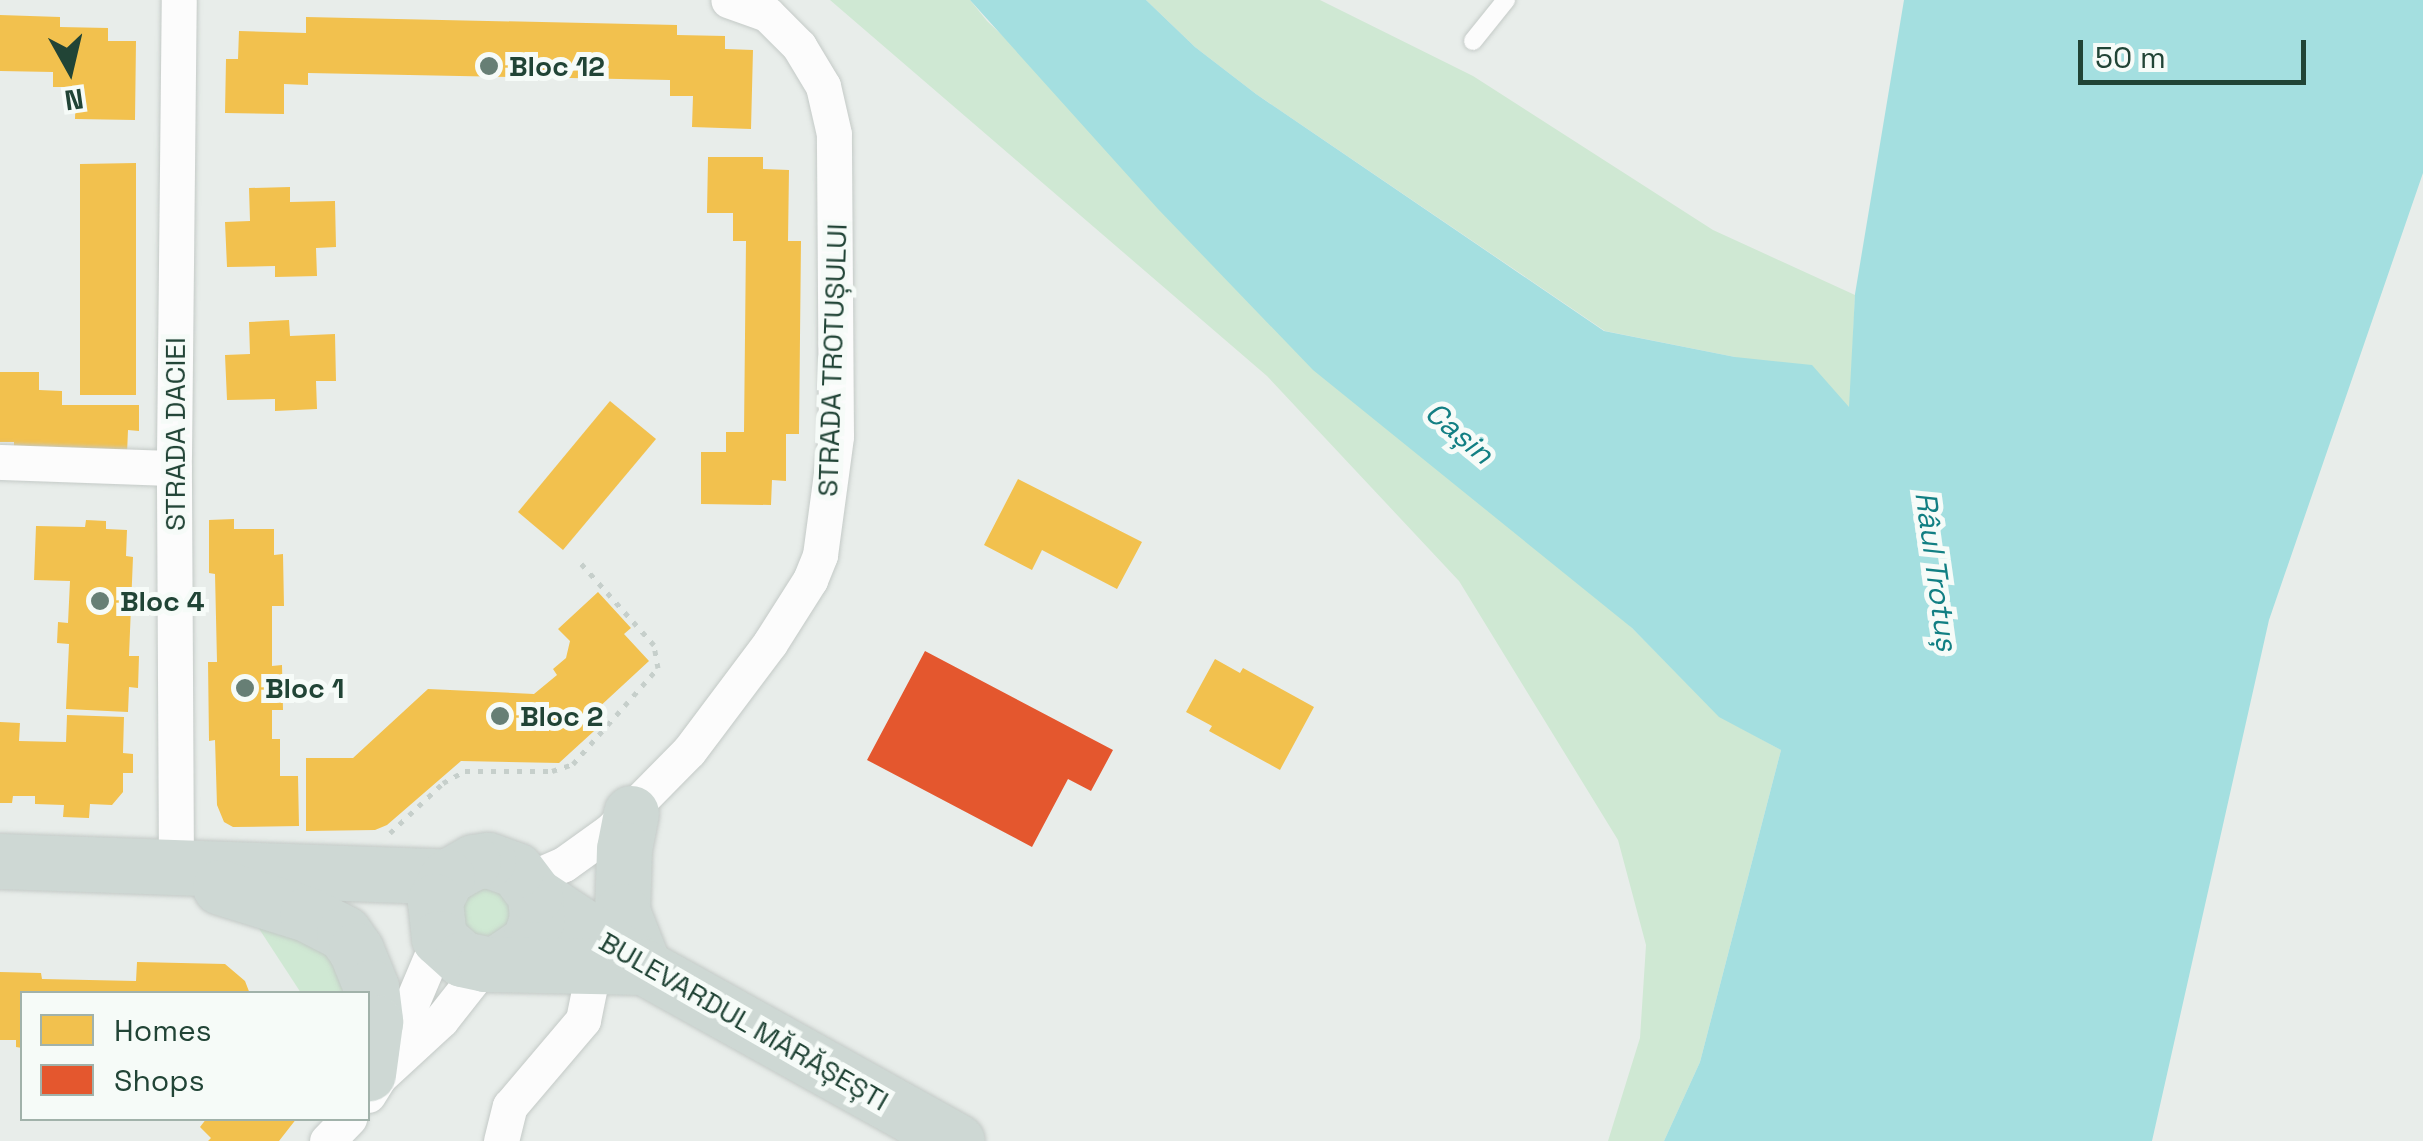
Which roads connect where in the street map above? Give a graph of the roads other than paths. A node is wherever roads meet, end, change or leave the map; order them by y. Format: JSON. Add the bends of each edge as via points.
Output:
{"nodes":[{"id":1,"x":179,"y":0,"type":"edge"},
{"id":2,"x":732,"y":0,"type":"edge"},
{"id":3,"x":1506,"y":0,"type":"edge"},
{"id":4,"x":1472,"y":41,"type":"dead end"},
{"id":5,"x":0,"y":462,"type":"edge"},
{"id":6,"x":174,"y":468,"type":"junction"},
{"id":7,"x":631,"y":813,"type":"junction"},
{"id":8,"x":0,"y":861,"type":"edge"},
{"id":9,"x":202,"y":870,"type":"junction"},
{"id":10,"x":447,"y":877,"type":"junction"},
{"id":11,"x":531,"y":888,"type":"junction"},
{"id":12,"x":475,"y":955,"type":"junction"},
{"id":13,"x":619,"y":967,"type":"junction"},
{"id":14,"x":372,"y":1082,"type":"edge"},
{"id":15,"x":346,"y":1121,"type":"edge"},
{"id":16,"x":940,"y":1137,"type":"edge"},
{"id":17,"x":327,"y":1141,"type":"edge"},
{"id":18,"x":500,"y":1141,"type":"edge"}],
"edges":[{"from":1,"to":6,"type":"street","name":"STRADA DACIEI"},
{"from":2,"to":7,"type":"street","name":"STRADA TROTUȘULUI","via":[[767,14],[799,46],[823,86],[832,122],[838,225],[829,500],[816,568],[792,610],[699,738]]},
{"from":3,"to":4,"type":"lane"},
{"from":5,"to":6,"type":"street"},
{"from":6,"to":9,"type":"street","name":"STRADA DACIEI"},
{"from":7,"to":11,"type":"street","name":"STRADA TROTUȘULUI"},
{"from":7,"to":13,"type":"main road"},
{"from":8,"to":9,"type":"main road"},
{"from":9,"to":10,"type":"main road"},
{"from":9,"to":12,"type":"main road"},
{"from":9,"to":14,"type":"main road","via":[[246,897],[307,914],[344,933],[371,987]]},
{"from":10,"to":11,"type":"main road","via":[[488,860],[516,870]]},
{"from":10,"to":12,"type":"main road","via":[[434,901]]},
{"from":11,"to":12,"type":"main road","via":[[537,919],[528,942]]},
{"from":11,"to":13,"type":"main road","name":"BULEVARDUL MĂRĂȘEȘTI"},
{"from":12,"to":13,"type":"main road"},
{"from":12,"to":14,"type":"street"},
{"from":12,"to":14,"type":"street","via":[[441,1020]]},
{"from":13,"to":16,"type":"main road","name":"BULEVARDUL MĂRĂȘEȘTI"},
{"from":13,"to":18,"type":"street","via":[[510,1106]]},
{"from":15,"to":17,"type":"street"}]}
